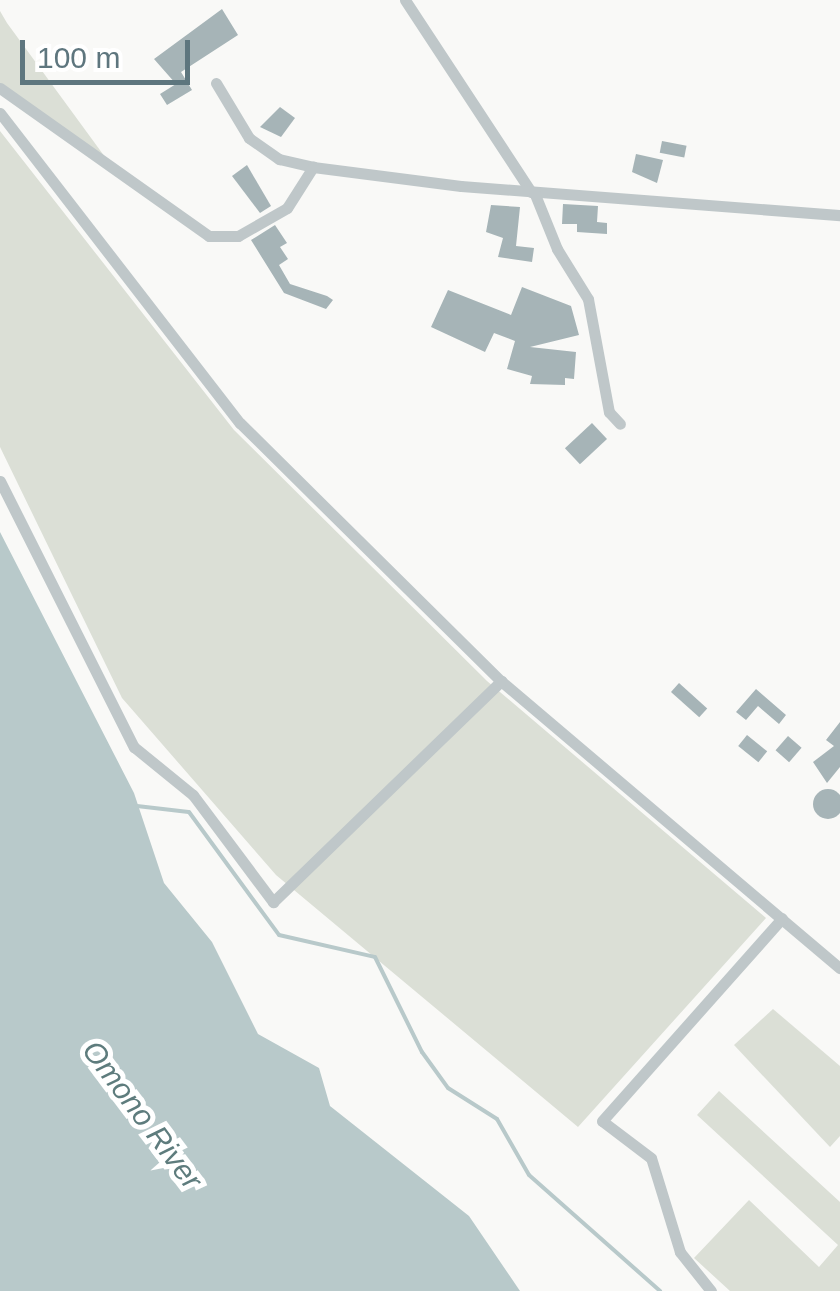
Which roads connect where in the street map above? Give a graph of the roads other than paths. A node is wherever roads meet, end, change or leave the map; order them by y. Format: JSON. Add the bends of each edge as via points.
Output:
{"nodes":[{"id":1,"x":405,"y":0,"type":"edge"},
{"id":2,"x":216,"y":83,"type":"dead end"},
{"id":3,"x":0,"y":88,"type":"edge"},
{"id":4,"x":0,"y":113,"type":"edge"},
{"id":5,"x":314,"y":167,"type":"junction"},
{"id":6,"x":532,"y":192,"type":"junction"},
{"id":7,"x":840,"y":214,"type":"edge"},
{"id":8,"x":620,"y":424,"type":"dead end"},
{"id":9,"x":0,"y":481,"type":"edge"},
{"id":10,"x":500,"y":681,"type":"junction"},
{"id":11,"x":782,"y":918,"type":"junction"},
{"id":12,"x":840,"y":968,"type":"edge"},
{"id":13,"x":710,"y":1291,"type":"edge"}],
"edges":[{"from":1,"to":6,"type":"street"},
{"from":2,"to":5,"type":"street","via":[[250,138],[279,159]]},
{"from":3,"to":5,"type":"street","via":[[209,236],[238,236],[287,208]]},
{"from":4,"to":10,"type":"street","via":[[240,423]]},
{"from":5,"to":6,"type":"street"},
{"from":6,"to":7,"type":"street"},
{"from":6,"to":8,"type":"street","via":[[556,249],[588,299],[609,412]]},
{"from":9,"to":10,"type":"street","via":[[134,747],[193,795],[272,902]]},
{"from":10,"to":11,"type":"street"},
{"from":11,"to":12,"type":"street"},
{"from":11,"to":13,"type":"street","via":[[602,1120],[650,1158],[680,1252]]}]}
